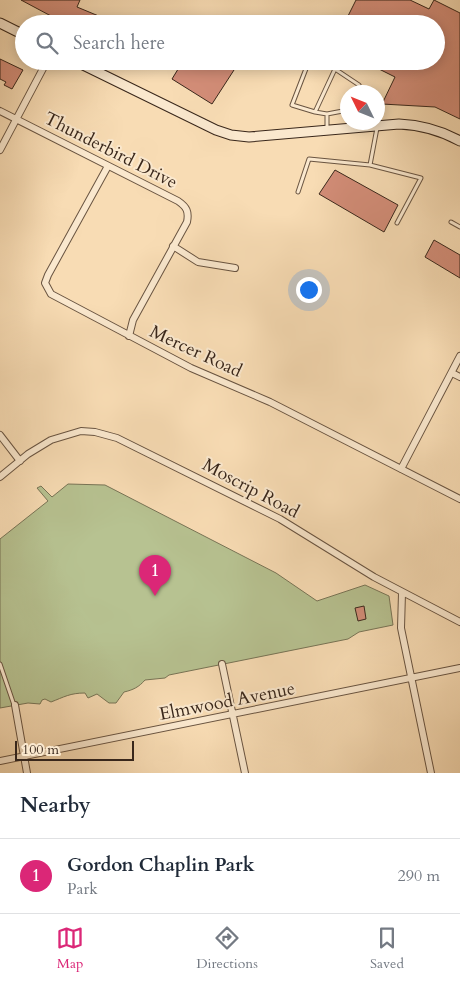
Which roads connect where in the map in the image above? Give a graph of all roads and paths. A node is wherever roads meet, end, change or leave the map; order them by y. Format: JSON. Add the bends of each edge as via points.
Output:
{"nodes":[{"id":1,"x":0,"y":23,"type":"edge"},
{"id":2,"x":15,"y":30,"type":"edge"},
{"id":3,"x":42,"y":70,"type":"edge"},
{"id":4,"x":93,"y":70,"type":"edge"},
{"id":5,"x":306,"y":70,"type":"edge"},
{"id":6,"x":335,"y":70,"type":"edge"},
{"id":7,"x":336,"y":70,"type":"edge"},
{"id":8,"x":359,"y":85,"type":"edge"},
{"id":9,"x":0,"y":110,"type":"edge"},
{"id":10,"x":316,"y":112,"type":"junction"},
{"id":11,"x":340,"y":112,"type":"edge"},
{"id":12,"x":327,"y":114,"type":"junction"},
{"id":13,"x":17,"y":119,"type":"junction"},
{"id":14,"x":385,"y":124,"type":"edge"},
{"id":15,"x":340,"y":128,"type":"edge"},
{"id":16,"x":327,"y":130,"type":"junction"},
{"id":17,"x":375,"y":130,"type":"edge"},
{"id":18,"x":460,"y":140,"type":"edge"},
{"id":19,"x":0,"y":150,"type":"edge"},
{"id":20,"x":370,"y":165,"type":"junction"},
{"id":21,"x":108,"y":166,"type":"junction"},
{"id":22,"x":298,"y":192,"type":"dead end"},
{"id":23,"x":451,"y":222,"type":"dead end"},
{"id":24,"x":397,"y":224,"type":"dead end"},
{"id":25,"x":460,"y":227,"type":"edge"},
{"id":26,"x":173,"y":246,"type":"junction"},
{"id":27,"x":236,"y":268,"type":"dead end"},
{"id":28,"x":129,"y":336,"type":"junction"},
{"id":29,"x":460,"y":356,"type":"edge"},
{"id":30,"x":452,"y":373,"type":"junction"},
{"id":31,"x":460,"y":377,"type":"edge"},
{"id":32,"x":0,"y":435,"type":"edge"},
{"id":33,"x":20,"y":461,"type":"junction"},
{"id":34,"x":401,"y":469,"type":"junction"},
{"id":35,"x":0,"y":478,"type":"edge"},
{"id":36,"x":460,"y":499,"type":"edge"},
{"id":37,"x":402,"y":593,"type":"junction"},
{"id":38,"x":460,"y":622,"type":"edge"},
{"id":39,"x":0,"y":664,"type":"edge"},
{"id":40,"x":222,"y":664,"type":"dead end"},
{"id":41,"x":460,"y":668,"type":"edge"},
{"id":42,"x":412,"y":679,"type":"junction"},
{"id":43,"x":14,"y":705,"type":"joint"},
{"id":44,"x":233,"y":715,"type":"junction"},
{"id":45,"x":24,"y":756,"type":"junction"},
{"id":46,"x":0,"y":761,"type":"edge"},
{"id":47,"x":27,"y":773,"type":"edge"},
{"id":48,"x":245,"y":773,"type":"edge"},
{"id":49,"x":431,"y":773,"type":"edge"}],
"edges":[{"from":1,"to":2,"type":"street"},
{"from":3,"to":13,"type":"street"},
{"from":4,"to":16,"type":"street","via":[[193,120],[231,135],[249,137]]},
{"from":5,"to":10,"type":"lane","via":[[292,105]]},
{"from":6,"to":10,"type":"lane"},
{"from":7,"to":8,"type":"lane"},
{"from":9,"to":13,"type":"street","name":"Thunderbird Drive"},
{"from":10,"to":12,"type":"lane"},
{"from":11,"to":12,"type":"lane"},
{"from":12,"to":16,"type":"lane"},
{"from":13,"to":19,"type":"street"},
{"from":13,"to":21,"type":"street","name":"Thunderbird Drive"},
{"from":14,"to":18,"type":"street","via":[[434,128]]},
{"from":15,"to":16,"type":"street"},
{"from":17,"to":20,"type":"lane"},
{"from":20,"to":22,"type":"lane","via":[[310,159]]},
{"from":20,"to":24,"type":"lane","via":[[422,178]]},
{"from":21,"to":26,"type":"street","name":"Thunderbird Drive","via":[[186,208],[187,222]]},
{"from":21,"to":28,"type":"street","name":"Mercer Road","via":[[45,283],[51,294]]},
{"from":23,"to":25,"type":"lane"},
{"from":26,"to":27,"type":"street","via":[[198,262]]},
{"from":26,"to":28,"type":"street","name":"Thunderbird Drive","via":[[133,320]]},
{"from":28,"to":34,"type":"street","name":"Mercer Road","via":[[190,368],[270,402]]},
{"from":29,"to":30,"type":"street"},
{"from":30,"to":31,"type":"street"},
{"from":30,"to":34,"type":"street"},
{"from":32,"to":33,"type":"street"},
{"from":33,"to":35,"type":"street","name":"Moscrip Road"},
{"from":33,"to":37,"type":"street","name":"Moscrip Road","via":[[51,440],[81,431],[117,438],[280,519]]},
{"from":34,"to":36,"type":"street","name":"Mercer Road"},
{"from":37,"to":38,"type":"street","name":"Moscrip Road"},
{"from":37,"to":42,"type":"street","via":[[401,628]]},
{"from":39,"to":43,"type":"lane"},
{"from":40,"to":44,"type":"street"},
{"from":41,"to":42,"type":"street","name":"Elmwood Avenue"},
{"from":42,"to":44,"type":"street","name":"Elmwood Avenue"},
{"from":42,"to":49,"type":"street"},
{"from":43,"to":45,"type":"street"},
{"from":44,"to":45,"type":"street","name":"Elmwood Avenue"},
{"from":44,"to":48,"type":"street"},
{"from":45,"to":46,"type":"street","name":"Elmwood Avenue"},
{"from":45,"to":47,"type":"street"}]}
